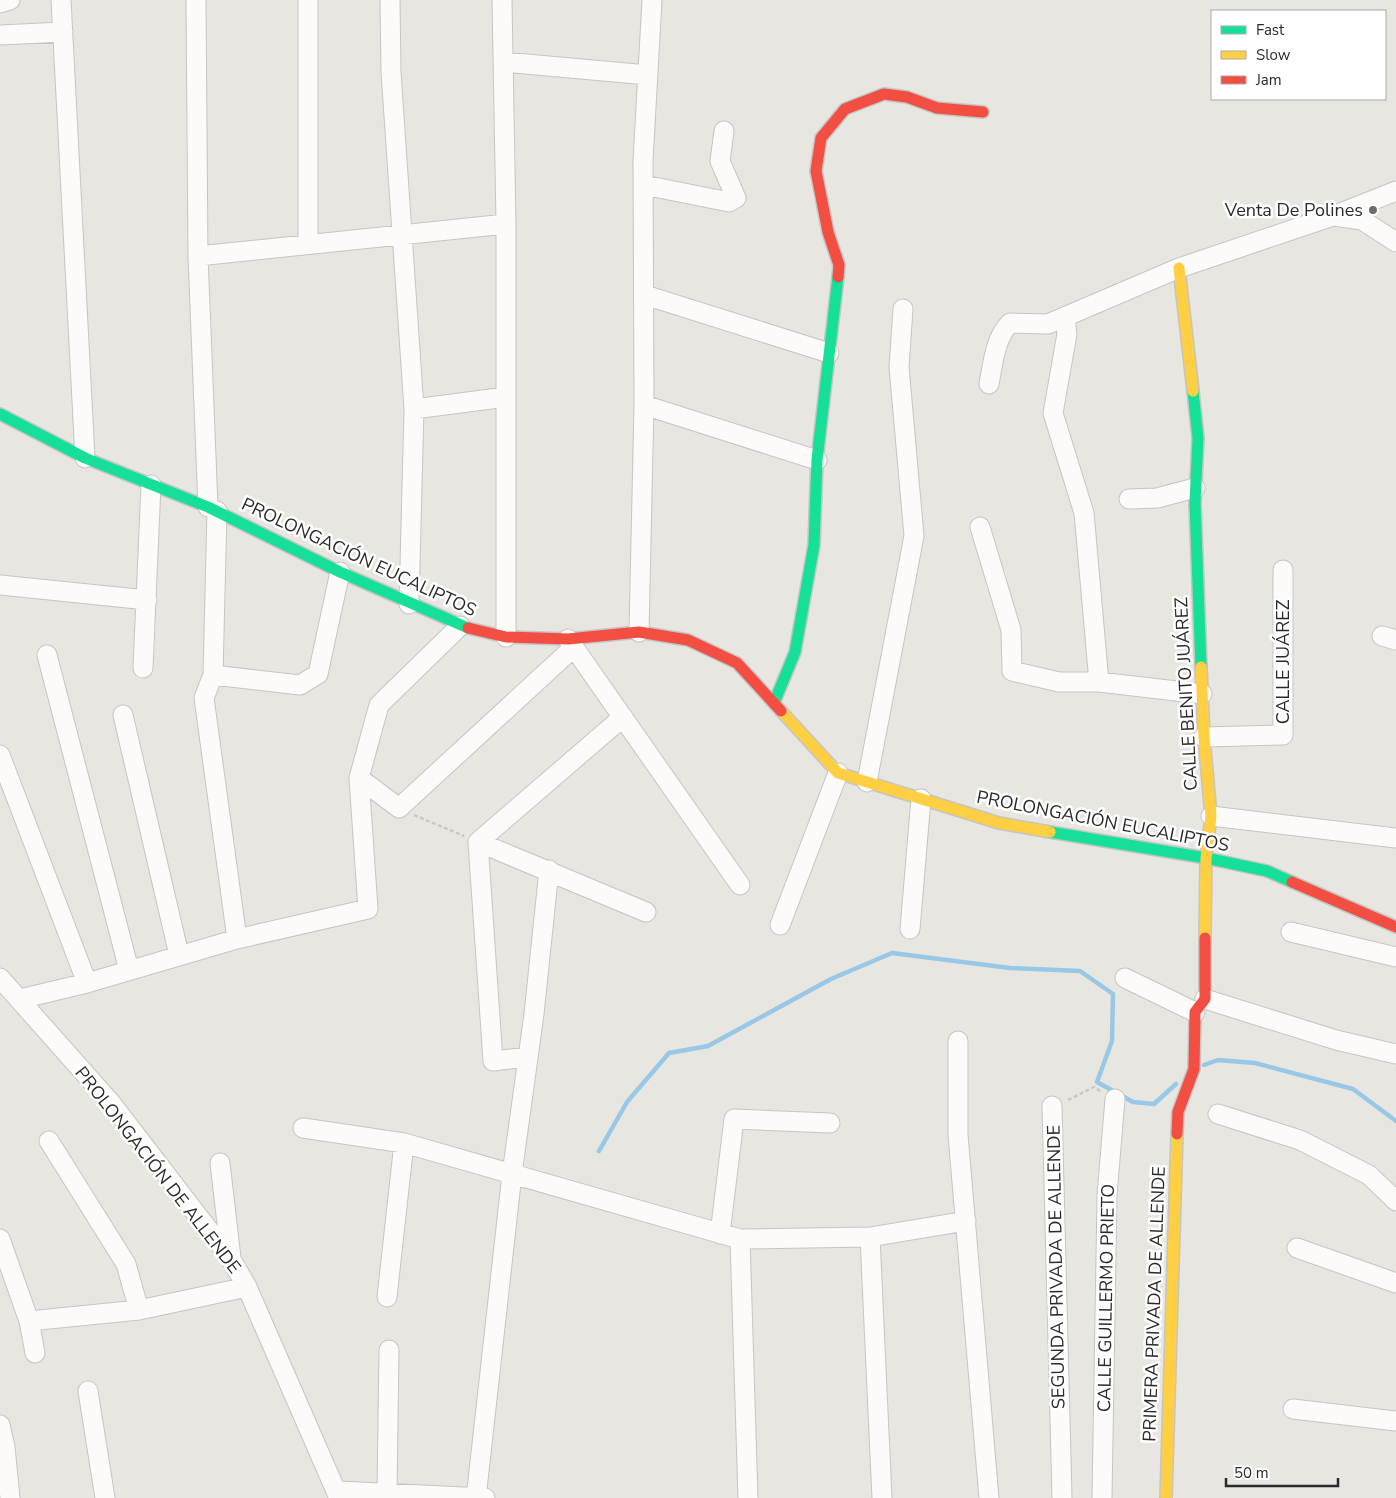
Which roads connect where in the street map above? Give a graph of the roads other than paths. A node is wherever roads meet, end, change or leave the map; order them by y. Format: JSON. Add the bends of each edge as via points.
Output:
{"nodes":[{"id":1,"x":10,"y":0,"type":"edge"},
{"id":2,"x":61,"y":0,"type":"edge"},
{"id":3,"x":196,"y":0,"type":"edge"},
{"id":4,"x":308,"y":0,"type":"edge"},
{"id":5,"x":390,"y":0,"type":"edge"},
{"id":6,"x":502,"y":0,"type":"edge"},
{"id":7,"x":652,"y":0,"type":"edge"},
{"id":8,"x":0,"y":3,"type":"edge"},
{"id":9,"x":63,"y":32,"type":"junction"},
{"id":10,"x":0,"y":35,"type":"edge"},
{"id":11,"x":504,"y":62,"type":"junction"},
{"id":12,"x":648,"y":75,"type":"junction"},
{"id":13,"x":983,"y":112,"type":"dead end"},
{"id":14,"x":724,"y":132,"type":"dead end"},
{"id":15,"x":644,"y":185,"type":"junction"},
{"id":16,"x":1396,"y":191,"type":"edge"},
{"id":17,"x":1333,"y":216,"type":"junction"},
{"id":18,"x":506,"y":224,"type":"junction"},
{"id":19,"x":402,"y":236,"type":"junction"},
{"id":20,"x":1396,"y":242,"type":"edge"},
{"id":21,"x":308,"y":244,"type":"junction"},
{"id":22,"x":198,"y":256,"type":"junction"},
{"id":23,"x":1179,"y":268,"type":"junction"},
{"id":24,"x":645,"y":295,"type":"junction"},
{"id":25,"x":903,"y":309,"type":"dead end"},
{"id":26,"x":1065,"y":317,"type":"junction"},
{"id":27,"x":829,"y":353,"type":"junction"},
{"id":28,"x":989,"y":384,"type":"dead end"},
{"id":29,"x":506,"y":397,"type":"junction"},
{"id":30,"x":644,"y":405,"type":"junction"},
{"id":31,"x":414,"y":409,"type":"junction"},
{"id":32,"x":0,"y":410,"type":"edge"},
{"id":33,"x":84,"y":458,"type":"junction"},
{"id":34,"x":817,"y":460,"type":"junction"},
{"id":35,"x":151,"y":486,"type":"junction"},
{"id":36,"x":1195,"y":488,"type":"junction"},
{"id":37,"x":1129,"y":500,"type":"dead end"},
{"id":38,"x":213,"y":509,"type":"junction"},
{"id":39,"x":980,"y":527,"type":"dead end"},
{"id":40,"x":1283,"y":570,"type":"dead end"},
{"id":41,"x":340,"y":572,"type":"junction"},
{"id":42,"x":0,"y":585,"type":"edge"},
{"id":43,"x":147,"y":600,"type":"junction"},
{"id":44,"x":409,"y":604,"type":"junction"},
{"id":45,"x":460,"y":626,"type":"junction"},
{"id":46,"x":639,"y":632,"type":"junction"},
{"id":47,"x":506,"y":637,"type":"junction"},
{"id":48,"x":571,"y":643,"type":"junction"},
{"id":49,"x":47,"y":655,"type":"dead end"},
{"id":50,"x":143,"y":668,"type":"dead end"},
{"id":51,"x":213,"y":675,"type":"junction"},
{"id":52,"x":1098,"y":682,"type":"junction"},
{"id":53,"x":1202,"y":694,"type":"junction"},
{"id":54,"x":774,"y":703,"type":"junction"},
{"id":55,"x":123,"y":715,"type":"dead end"},
{"id":56,"x":623,"y":717,"type":"junction"},
{"id":57,"x":1204,"y":737,"type":"junction"},
{"id":58,"x":0,"y":754,"type":"edge"},
{"id":59,"x":838,"y":773,"type":"junction"},
{"id":60,"x":359,"y":778,"type":"junction"},
{"id":61,"x":867,"y":782,"type":"junction"},
{"id":62,"x":921,"y":799,"type":"junction"},
{"id":63,"x":1211,"y":816,"type":"junction"},
{"id":64,"x":1396,"y":838,"type":"edge"},
{"id":65,"x":478,"y":842,"type":"junction"},
{"id":66,"x":1206,"y":858,"type":"junction"},
{"id":67,"x":549,"y":870,"type":"junction"},
{"id":68,"x":740,"y":886,"type":"dead end"},
{"id":69,"x":646,"y":912,"type":"dead end"},
{"id":70,"x":780,"y":925,"type":"dead end"},
{"id":71,"x":1396,"y":927,"type":"edge"},
{"id":72,"x":910,"y":929,"type":"dead end"},
{"id":73,"x":1291,"y":932,"type":"dead end"},
{"id":74,"x":237,"y":939,"type":"junction"},
{"id":75,"x":179,"y":955,"type":"junction"},
{"id":76,"x":1396,"y":957,"type":"edge"},
{"id":77,"x":129,"y":970,"type":"junction"},
{"id":78,"x":0,"y":978,"type":"edge"},
{"id":79,"x":1125,"y":978,"type":"dead end"},
{"id":80,"x":87,"y":983,"type":"junction"},
{"id":81,"x":20,"y":999,"type":"junction"},
{"id":82,"x":1200,"y":1005,"type":"junction"},
{"id":83,"x":958,"y":1041,"type":"dead end"},
{"id":84,"x":1396,"y":1054,"type":"edge"},
{"id":85,"x":528,"y":1057,"type":"junction"},
{"id":86,"x":1115,"y":1099,"type":"road end"},
{"id":87,"x":1052,"y":1106,"type":"road end"},
{"id":88,"x":1178,"y":1112,"type":"joint"},
{"id":89,"x":1218,"y":1114,"type":"dead end"},
{"id":90,"x":830,"y":1123,"type":"dead end"},
{"id":91,"x":303,"y":1128,"type":"dead end"},
{"id":92,"x":49,"y":1141,"type":"dead end"},
{"id":93,"x":404,"y":1143,"type":"junction"},
{"id":94,"x":220,"y":1163,"type":"dead end"},
{"id":95,"x":512,"y":1174,"type":"junction"},
{"id":96,"x":1396,"y":1201,"type":"edge"},
{"id":97,"x":966,"y":1221,"type":"junction"},
{"id":98,"x":720,"y":1234,"type":"junction"},
{"id":99,"x":870,"y":1237,"type":"junction"},
{"id":100,"x":0,"y":1239,"type":"edge"},
{"id":101,"x":740,"y":1240,"type":"junction"},
{"id":102,"x":1297,"y":1248,"type":"dead end"},
{"id":103,"x":231,"y":1259,"type":"junction"},
{"id":104,"x":1396,"y":1283,"type":"edge"},
{"id":105,"x":247,"y":1287,"type":"junction"},
{"id":106,"x":387,"y":1297,"type":"dead end"},
{"id":107,"x":139,"y":1310,"type":"junction"},
{"id":108,"x":29,"y":1321,"type":"junction"},
{"id":109,"x":389,"y":1350,"type":"dead end"},
{"id":110,"x":35,"y":1353,"type":"dead end"},
{"id":111,"x":88,"y":1391,"type":"dead end"},
{"id":112,"x":1293,"y":1409,"type":"dead end"},
{"id":113,"x":1396,"y":1421,"type":"edge"},
{"id":114,"x":0,"y":1425,"type":"edge"},
{"id":115,"x":387,"y":1492,"type":"junction"},
{"id":116,"x":339,"y":1495,"type":"edge"},
{"id":117,"x":10,"y":1498,"type":"edge"},
{"id":118,"x":105,"y":1498,"type":"edge"},
{"id":119,"x":476,"y":1498,"type":"edge"},
{"id":120,"x":485,"y":1498,"type":"edge"},
{"id":121,"x":748,"y":1498,"type":"edge"},
{"id":122,"x":882,"y":1498,"type":"edge"},
{"id":123,"x":989,"y":1498,"type":"edge"},
{"id":124,"x":1062,"y":1498,"type":"edge"},
{"id":125,"x":1102,"y":1498,"type":"edge"},
{"id":126,"x":1166,"y":1498,"type":"edge"}],
"edges":[{"from":1,"to":8,"type":"street"},
{"from":2,"to":9,"type":"street"},
{"from":3,"to":22,"type":"street"},
{"from":4,"to":21,"type":"street"},
{"from":5,"to":19,"type":"street","via":[[391,72]]},
{"from":6,"to":11,"type":"street"},
{"from":7,"to":12,"type":"street"},
{"from":9,"to":10,"type":"street"},
{"from":9,"to":33,"type":"street"},
{"from":11,"to":12,"type":"street"},
{"from":11,"to":18,"type":"street"},
{"from":12,"to":15,"type":"street"},
{"from":13,"to":27,"type":"street","via":[[937,108],[907,97],[884,94],[845,109],[821,138],[816,172],[828,232],[840,265]]},
{"from":14,"to":15,"type":"street","via":[[720,161],[736,198],[729,202]]},
{"from":15,"to":24,"type":"street"},
{"from":16,"to":17,"type":"street"},
{"from":17,"to":20,"type":"street","via":[[1362,220]]},
{"from":17,"to":23,"type":"street"},
{"from":18,"to":19,"type":"street"},
{"from":18,"to":29,"type":"street"},
{"from":19,"to":21,"type":"street"},
{"from":19,"to":31,"type":"street"},
{"from":21,"to":22,"type":"street"},
{"from":22,"to":38,"type":"street"},
{"from":23,"to":26,"type":"street"},
{"from":23,"to":36,"type":"street","name":"CALLE BENITO JUÁREZ","via":[[1198,438]]},
{"from":24,"to":27,"type":"street"},
{"from":24,"to":30,"type":"street"},
{"from":25,"to":61,"type":"street","via":[[899,367],[914,536]]},
{"from":26,"to":28,"type":"street","via":[[1048,324],[1010,323],[1003,330]]},
{"from":26,"to":52,"type":"street","via":[[1067,334],[1053,413],[1084,513]]},
{"from":27,"to":34,"type":"street"},
{"from":29,"to":31,"type":"street"},
{"from":29,"to":47,"type":"street"},
{"from":30,"to":34,"type":"street"},
{"from":30,"to":46,"type":"street"},
{"from":31,"to":44,"type":"street"},
{"from":32,"to":33,"type":"street","name":"PROLONGACIÓN EUCALIPTOS"},
{"from":33,"to":35,"type":"street","name":"PROLONGACIÓN EUCALIPTOS"},
{"from":34,"to":54,"type":"street","via":[[814,545],[798,622],[796,652]]},
{"from":35,"to":38,"type":"street","name":"PROLONGACIÓN EUCALIPTOS"},
{"from":35,"to":43,"type":"street"},
{"from":36,"to":37,"type":"street","via":[[1156,498]]},
{"from":36,"to":53,"type":"street","name":"CALLE BENITO JUÁREZ"},
{"from":38,"to":41,"type":"street","name":"PROLONGACIÓN EUCALIPTOS"},
{"from":38,"to":51,"type":"street"},
{"from":39,"to":52,"type":"street","via":[[1011,630],[1012,671],[1059,682]]},
{"from":40,"to":57,"type":"street","name":"CALLE JUÁREZ","via":[[1283,734]]},
{"from":41,"to":44,"type":"street","name":"PROLONGACIÓN EUCALIPTOS"},
{"from":41,"to":51,"type":"street","via":[[318,674],[300,685]]},
{"from":42,"to":43,"type":"street"},
{"from":43,"to":50,"type":"street"},
{"from":44,"to":45,"type":"street","name":"PROLONGACIÓN EUCALIPTOS"},
{"from":45,"to":47,"type":"street","name":"PROLONGACIÓN EUCALIPTOS"},
{"from":45,"to":60,"type":"street","via":[[379,705]]},
{"from":46,"to":48,"type":"street","name":"PROLONGACIÓN EUCALIPTOS"},
{"from":46,"to":54,"type":"street","name":"PROLONGACIÓN EUCALIPTOS","via":[[688,640],[737,663]]},
{"from":47,"to":48,"type":"street","name":"PROLONGACIÓN EUCALIPTOS","via":[[525,636]]},
{"from":48,"to":56,"type":"street"},
{"from":48,"to":60,"type":"street","via":[[399,808]]},
{"from":49,"to":77,"type":"street"},
{"from":51,"to":74,"type":"street","via":[[204,698]]},
{"from":52,"to":53,"type":"street"},
{"from":53,"to":57,"type":"street","name":"CALLE BENITO JUÁREZ"},
{"from":54,"to":59,"type":"street","name":"PROLONGACIÓN EUCALIPTOS"},
{"from":55,"to":75,"type":"street"},
{"from":56,"to":65,"type":"street"},
{"from":56,"to":68,"type":"street"},
{"from":57,"to":63,"type":"street","name":"CALLE BENITO JUÁREZ"},
{"from":58,"to":80,"type":"street"},
{"from":59,"to":61,"type":"street","name":"PROLONGACIÓN EUCALIPTOS"},
{"from":59,"to":70,"type":"street"},
{"from":60,"to":74,"type":"street","via":[[368,909]]},
{"from":61,"to":62,"type":"street","name":"PROLONGACIÓN EUCALIPTOS"},
{"from":62,"to":66,"type":"street","name":"PROLONGACIÓN EUCALIPTOS","via":[[999,823]]},
{"from":62,"to":72,"type":"street"},
{"from":63,"to":64,"type":"street"},
{"from":63,"to":66,"type":"street","name":"CALLE BENITO JUÁREZ"},
{"from":65,"to":67,"type":"street"},
{"from":65,"to":85,"type":"street","via":[[493,1060]]},
{"from":66,"to":71,"type":"street","name":"PROLONGACIÓN EUCALIPTOS","via":[[1267,871]]},
{"from":66,"to":82,"type":"street","name":"CALLE BENITO JUÁREZ"},
{"from":67,"to":69,"type":"street"},
{"from":67,"to":85,"type":"street"},
{"from":73,"to":76,"type":"street"},
{"from":74,"to":75,"type":"street"},
{"from":75,"to":77,"type":"street"},
{"from":77,"to":80,"type":"street"},
{"from":78,"to":81,"type":"street","name":"PROLONGACIÓN DE ALLENDE"},
{"from":79,"to":82,"type":"street"},
{"from":80,"to":81,"type":"street"},
{"from":81,"to":103,"type":"street","name":"PROLONGACIÓN DE ALLENDE","via":[[111,1103]]},
{"from":82,"to":84,"type":"street"},
{"from":82,"to":88,"type":"street","name":"CALLE BENITO JUÁREZ","via":[[1194,1069]]},
{"from":83,"to":97,"type":"street","via":[[958,1135]]},
{"from":85,"to":95,"type":"street"},
{"from":86,"to":125,"type":"street","name":"CALLE GUILLERMO PRIETO","via":[[1107,1195]]},
{"from":87,"to":124,"type":"street","name":"SEGUNDA PRIVADA DE ALLENDE"},
{"from":88,"to":126,"type":"street","name":"PRIMERA PRIVADA DE ALLENDE"},
{"from":89,"to":96,"type":"street","via":[[1300,1140],[1369,1175]]},
{"from":90,"to":98,"type":"street","via":[[734,1119]]},
{"from":91,"to":93,"type":"street"},
{"from":92,"to":107,"type":"street","via":[[126,1264]]},
{"from":93,"to":95,"type":"street"},
{"from":93,"to":106,"type":"street"},
{"from":94,"to":103,"type":"street"},
{"from":95,"to":98,"type":"street"},
{"from":95,"to":119,"type":"street"},
{"from":97,"to":99,"type":"street"},
{"from":97,"to":123,"type":"street"},
{"from":98,"to":101,"type":"street"},
{"from":99,"to":101,"type":"street"},
{"from":99,"to":122,"type":"street"},
{"from":100,"to":108,"type":"street"},
{"from":101,"to":121,"type":"street"},
{"from":102,"to":104,"type":"street"},
{"from":103,"to":105,"type":"street","name":"PROLONGACIÓN DE ALLENDE"},
{"from":105,"to":107,"type":"street"},
{"from":105,"to":116,"type":"street","name":"PROLONGACIÓN DE ALLENDE"},
{"from":107,"to":108,"type":"street"},
{"from":108,"to":110,"type":"street"},
{"from":109,"to":115,"type":"street"},
{"from":111,"to":118,"type":"street"},
{"from":112,"to":113,"type":"street"},
{"from":114,"to":117,"type":"street","via":[[6,1447]]},
{"from":115,"to":116,"type":"street","name":"PROLONGACIÓN DE ALLENDE"},
{"from":115,"to":119,"type":"street","name":"PROLONGACIÓN DE ALLENDE"},
{"from":119,"to":120,"type":"street","name":"PROLONGACIÓN DE ALLENDE"}]}
